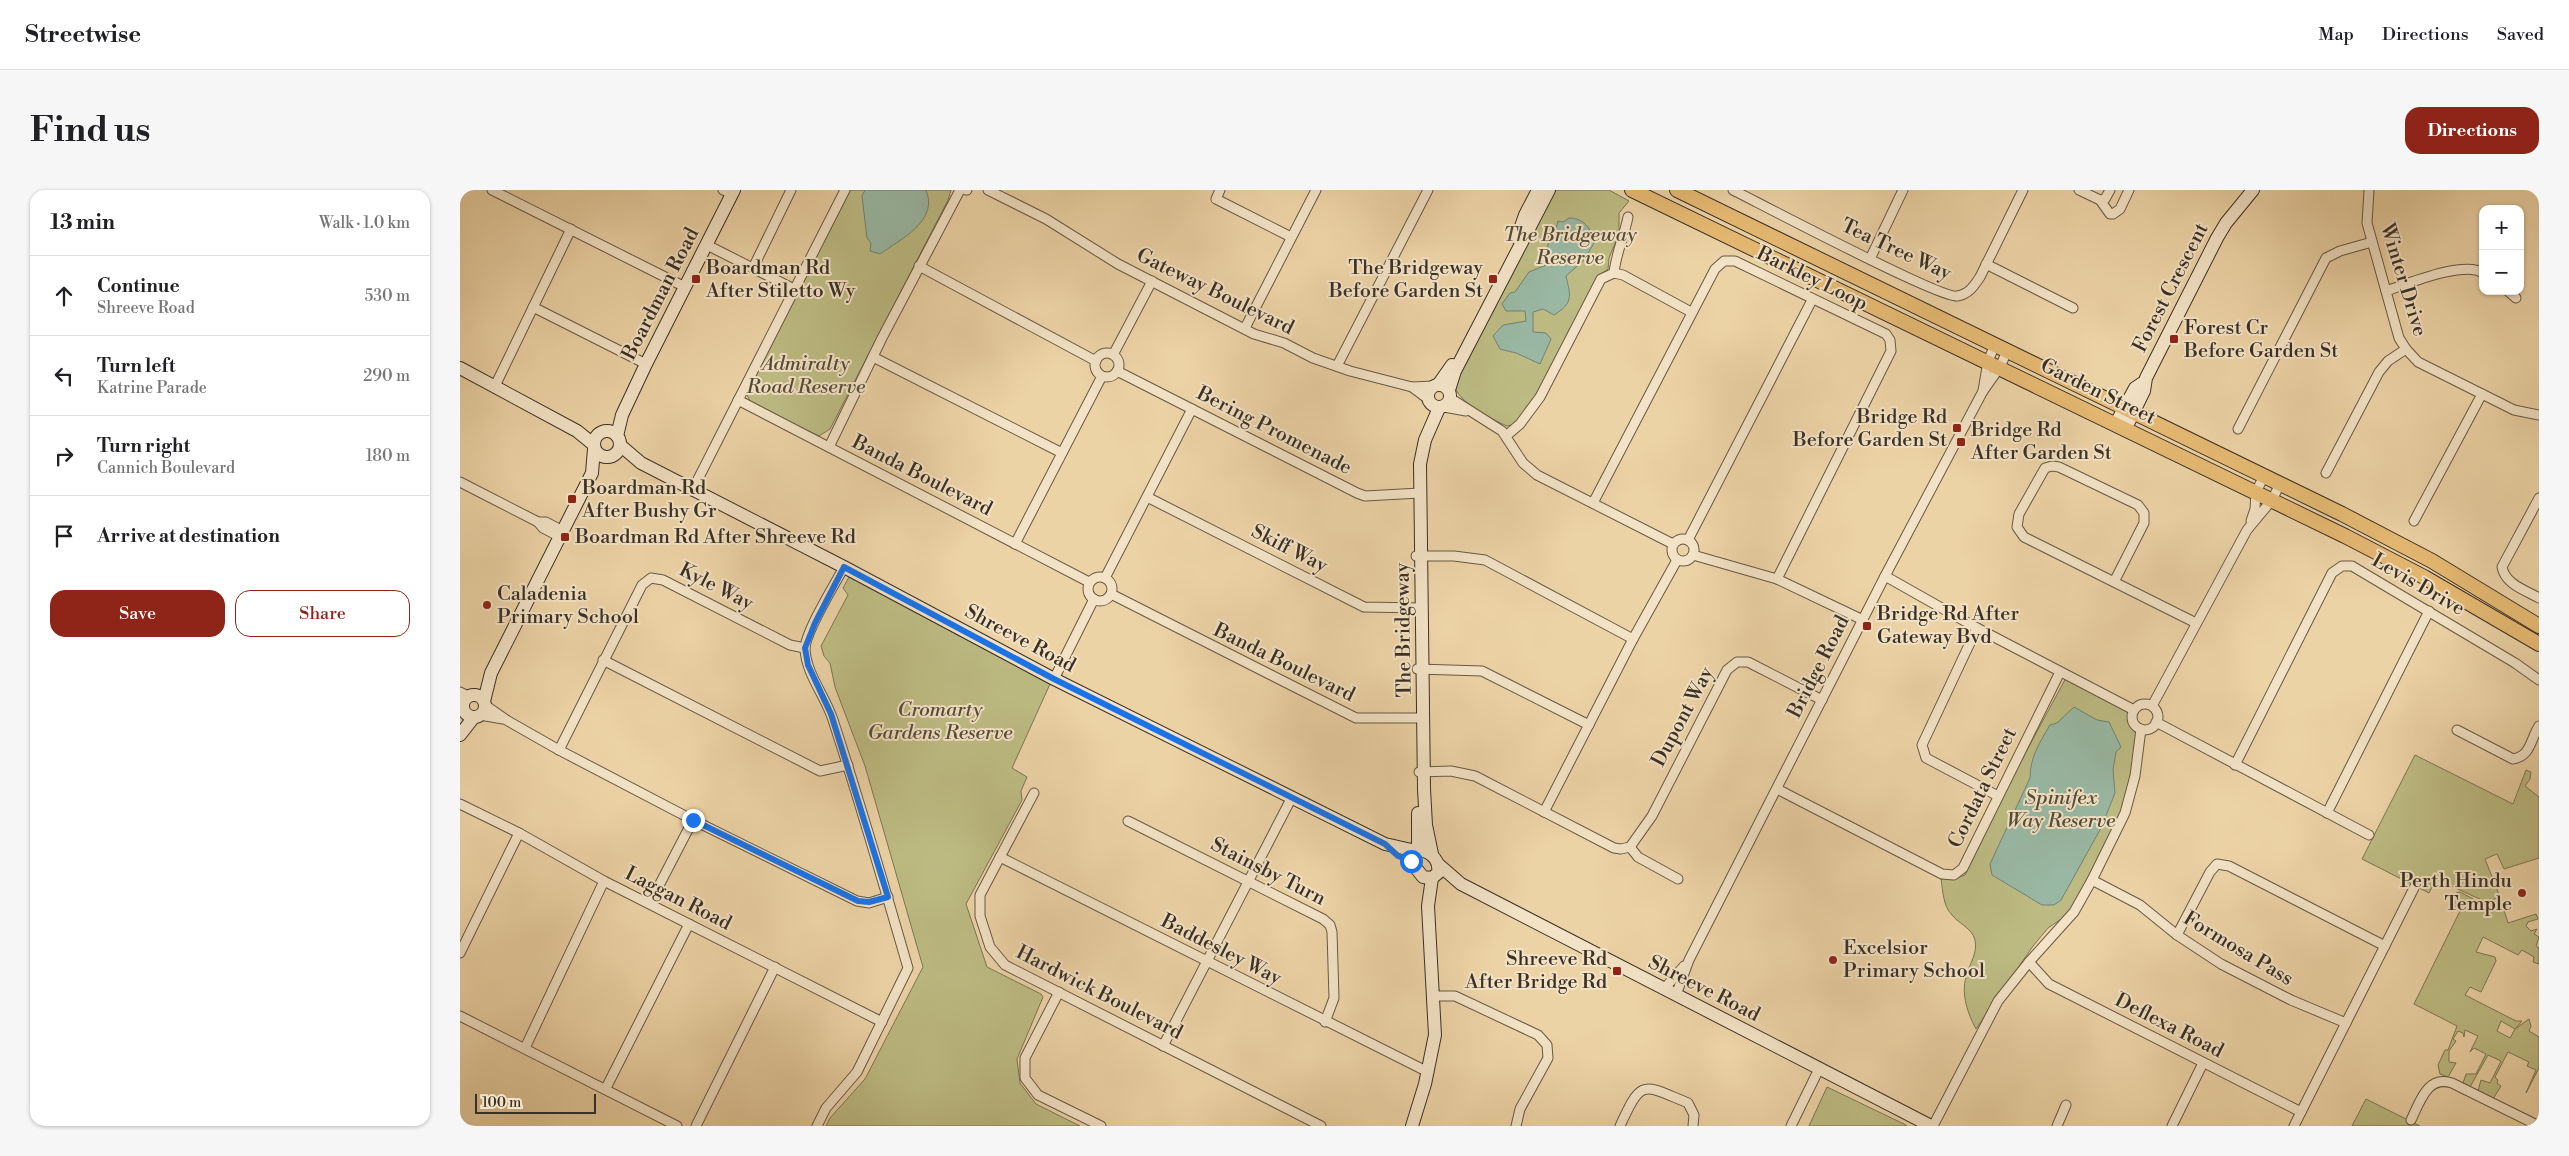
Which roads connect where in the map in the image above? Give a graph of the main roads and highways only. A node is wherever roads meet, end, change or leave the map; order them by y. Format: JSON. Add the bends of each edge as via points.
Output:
{"nodes":[{"id":1,"x":1632,"y":190,"type":"edge"},
{"id":2,"x":1677,"y":190,"type":"edge"},
{"id":3,"x":2539,"y":626,"type":"edge"},
{"id":4,"x":2539,"y":644,"type":"edge"}],
"edges":[{"from":1,"to":4,"type":"main road","name":"Garden Street","via":[[2272,500],[2424,577]]},
{"from":2,"to":3,"type":"main road","name":"Garden Street","via":[[2280,484],[2426,558]]}]}
